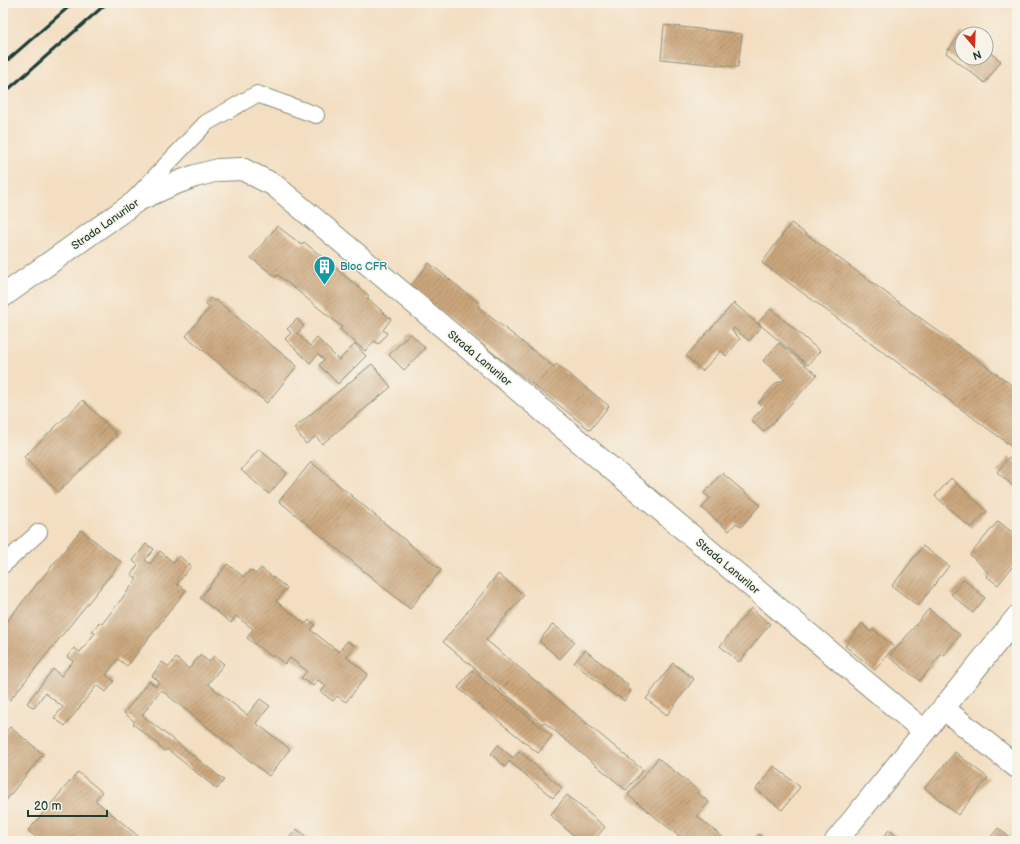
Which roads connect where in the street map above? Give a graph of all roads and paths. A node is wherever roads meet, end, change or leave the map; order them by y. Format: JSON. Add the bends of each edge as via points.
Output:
{"nodes":[{"id":1,"x":316,"y":115,"type":"dead end"},
{"id":2,"x":122,"y":212,"type":"junction"},
{"id":3,"x":3,"y":296,"type":"edge"},
{"id":4,"x":39,"y":532,"type":"dead end"},
{"id":5,"x":3,"y":565,"type":"edge"},
{"id":6,"x":1017,"y":617,"type":"edge"},
{"id":7,"x":944,"y":708,"type":"junction"},
{"id":8,"x":924,"y":732,"type":"junction"},
{"id":9,"x":1017,"y":768,"type":"edge"},
{"id":10,"x":836,"y":841,"type":"edge"}],
"edges":[{"from":1,"to":2,"type":"lane","via":[[257,94],[206,123]]},
{"from":2,"to":3,"type":"street","name":"Strada Lanurilor"},
{"from":2,"to":8,"type":"street","name":"Strada Lanurilor","via":[[138,200],[171,185],[218,170],[242,169],[274,185]]},
{"from":4,"to":5,"type":"lane"},
{"from":6,"to":7,"type":"street"},
{"from":7,"to":8,"type":"street"},
{"from":7,"to":9,"type":"street"},
{"from":8,"to":10,"type":"street"}]}
